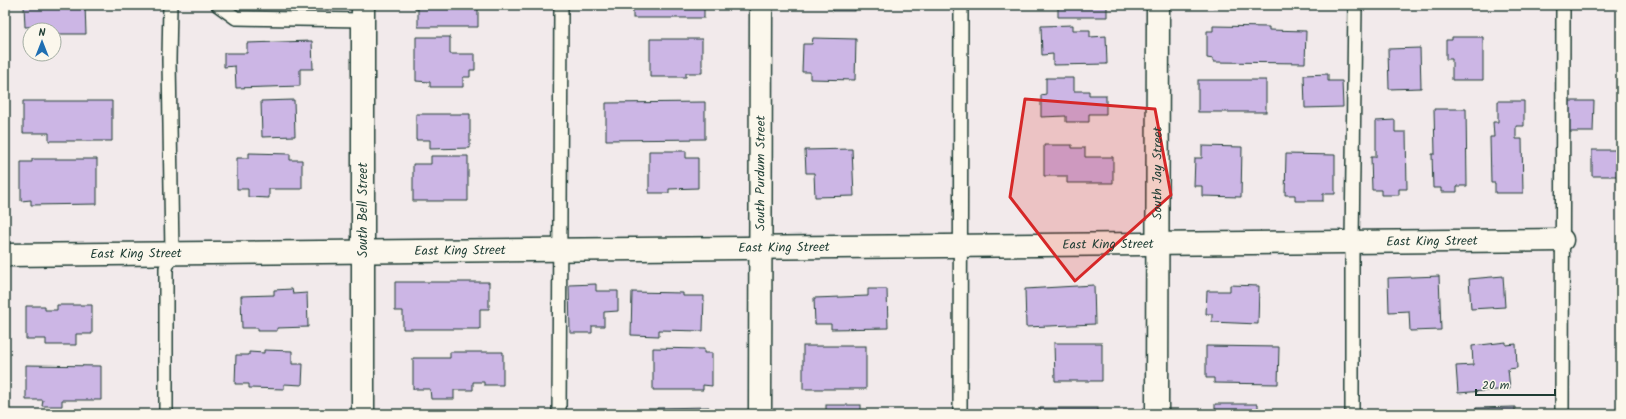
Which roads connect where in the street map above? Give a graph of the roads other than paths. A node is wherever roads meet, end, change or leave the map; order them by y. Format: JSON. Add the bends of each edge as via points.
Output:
{"nodes":[{"id":1,"x":170,"y":5,"type":"edge"},
{"id":2,"x":218,"y":5,"type":"edge"},
{"id":3,"x":561,"y":5,"type":"edge"},
{"id":4,"x":761,"y":5,"type":"edge"},
{"id":5,"x":961,"y":5,"type":"edge"},
{"id":6,"x":1158,"y":5,"type":"edge"},
{"id":7,"x":1355,"y":5,"type":"edge"},
{"id":8,"x":1563,"y":5,"type":"edge"},
{"id":9,"x":363,"y":12,"type":"edge"},
{"id":10,"x":1562,"y":240,"type":"junction"},
{"id":11,"x":1352,"y":242,"type":"junction"},
{"id":12,"x":1158,"y":243,"type":"junction"},
{"id":13,"x":962,"y":246,"type":"junction"},
{"id":14,"x":760,"y":247,"type":"junction"},
{"id":15,"x":560,"y":250,"type":"junction"},
{"id":16,"x":363,"y":251,"type":"junction"},
{"id":17,"x":172,"y":254,"type":"junction"},
{"id":18,"x":5,"y":255,"type":"edge"},
{"id":19,"x":166,"y":414,"type":"edge"},
{"id":20,"x":363,"y":414,"type":"edge"},
{"id":21,"x":559,"y":414,"type":"edge"},
{"id":22,"x":760,"y":414,"type":"edge"},
{"id":23,"x":960,"y":414,"type":"edge"},
{"id":24,"x":1157,"y":414,"type":"edge"},
{"id":25,"x":1352,"y":414,"type":"edge"},
{"id":26,"x":1562,"y":414,"type":"edge"}],
"edges":[{"from":1,"to":17,"type":"lane"},
{"from":2,"to":9,"type":"lane","via":[[236,18]]},
{"from":3,"to":15,"type":"lane"},
{"from":4,"to":14,"type":"street","name":"South Purdum Street"},
{"from":5,"to":13,"type":"lane"},
{"from":6,"to":12,"type":"street","name":"South Jay Street"},
{"from":7,"to":11,"type":"lane"},
{"from":8,"to":10,"type":"lane"},
{"from":9,"to":16,"type":"street","name":"South Bell Street"},
{"from":10,"to":11,"type":"street","name":"East King Street"},
{"from":10,"to":26,"type":"lane"},
{"from":11,"to":12,"type":"street","name":"East King Street"},
{"from":11,"to":25,"type":"lane"},
{"from":12,"to":13,"type":"street","name":"East King Street"},
{"from":12,"to":24,"type":"street","name":"South Jay Street"},
{"from":13,"to":14,"type":"street","name":"East King Street"},
{"from":13,"to":23,"type":"lane"},
{"from":14,"to":15,"type":"street","name":"East King Street"},
{"from":14,"to":22,"type":"street","name":"South Purdum Street"},
{"from":15,"to":16,"type":"street","name":"East King Street"},
{"from":15,"to":21,"type":"lane"},
{"from":16,"to":17,"type":"street","name":"East King Street"},
{"from":16,"to":20,"type":"street","name":"South Bell Street"},
{"from":17,"to":18,"type":"street","name":"East King Street"},
{"from":17,"to":19,"type":"lane","via":[[166,268]]}]}
